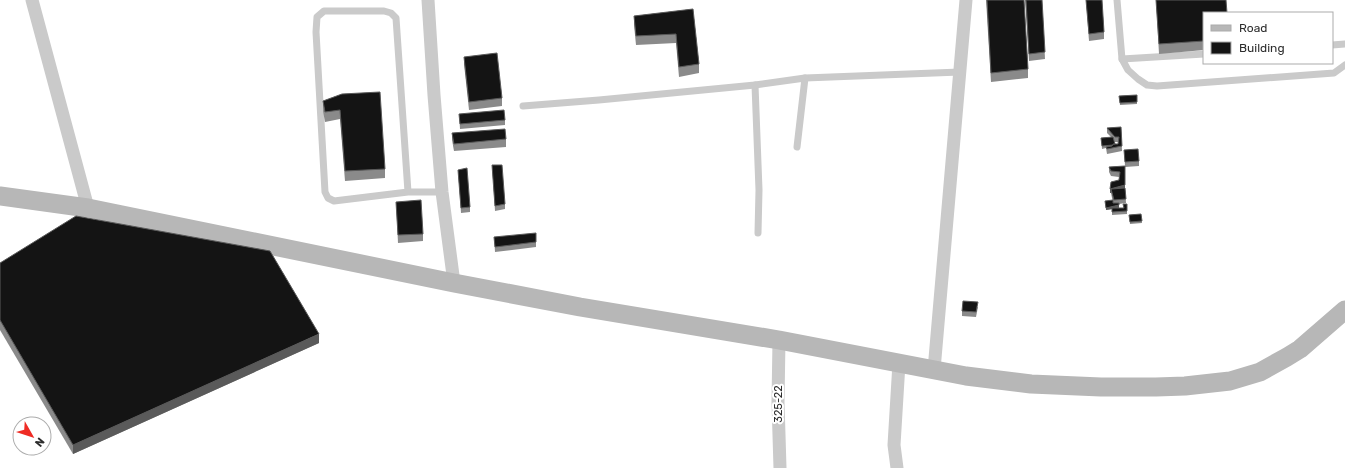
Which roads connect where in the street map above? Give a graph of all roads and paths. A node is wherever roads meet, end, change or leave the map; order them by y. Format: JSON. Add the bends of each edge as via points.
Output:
{"nodes":[{"id":1,"x":32,"y":0,"type":"edge"},
{"id":2,"x":428,"y":0,"type":"edge"},
{"id":3,"x":966,"y":0,"type":"edge"},
{"id":4,"x":1117,"y":0,"type":"edge"},
{"id":5,"x":1345,"y":44,"type":"edge"},
{"id":6,"x":1333,"y":45,"type":"edge"},
{"id":7,"x":1203,"y":54,"type":"edge"},
{"id":8,"x":1122,"y":59,"type":"junction"},
{"id":9,"x":1345,"y":64,"type":"edge"},
{"id":10,"x":960,"y":72,"type":"junction"},
{"id":11,"x":805,"y":78,"type":"junction"},
{"id":12,"x":755,"y":84,"type":"junction"},
{"id":13,"x":523,"y":106,"type":"dead end"},
{"id":14,"x":797,"y":147,"type":"dead end"},
{"id":15,"x":408,"y":192,"type":"junction"},
{"id":16,"x":442,"y":192,"type":"junction"},
{"id":17,"x":0,"y":196,"type":"edge"},
{"id":18,"x":88,"y":208,"type":"junction"},
{"id":19,"x":758,"y":233,"type":"dead end"},
{"id":20,"x":454,"y":283,"type":"junction"},
{"id":21,"x":1345,"y":310,"type":"edge"},
{"id":22,"x":779,"y":340,"type":"junction"},
{"id":23,"x":899,"y":363,"type":"junction"},
{"id":24,"x":934,"y":370,"type":"junction"},
{"id":25,"x":780,"y":468,"type":"edge"},
{"id":26,"x":897,"y":468,"type":"edge"}],
"edges":[{"from":1,"to":18,"type":"street"},
{"from":2,"to":16,"type":"street"},
{"from":3,"to":10,"type":"street"},
{"from":4,"to":8,"type":"lane"},
{"from":5,"to":6,"type":"lane"},
{"from":7,"to":8,"type":"lane"},
{"from":8,"to":9,"type":"lane","via":[[1128,70],[1138,79],[1147,85],[1157,86],[1334,73]]},
{"from":10,"to":11,"type":"lane"},
{"from":10,"to":24,"type":"street"},
{"from":11,"to":12,"type":"lane"},
{"from":11,"to":14,"type":"lane"},
{"from":12,"to":13,"type":"lane"},
{"from":12,"to":19,"type":"lane"},
{"from":15,"to":15,"type":"lane","via":[[334,201],[328,198],[325,192],[316,32],[317,17],[324,11],[384,11],[396,18]]},
{"from":15,"to":16,"type":"lane"},
{"from":16,"to":20,"type":"street"},
{"from":17,"to":18,"type":"street"},
{"from":18,"to":20,"type":"street","via":[[223,240]]},
{"from":20,"to":22,"type":"street","via":[[620,315]]},
{"from":21,"to":24,"type":"street","via":[[1300,348],[1274,365],[1245,377],[1215,383],[1156,387],[1064,386]]},
{"from":22,"to":23,"type":"street"},
{"from":22,"to":25,"type":"street","name":"325-22"},
{"from":23,"to":24,"type":"street"},
{"from":23,"to":26,"type":"street","via":[[894,445]]}]}
